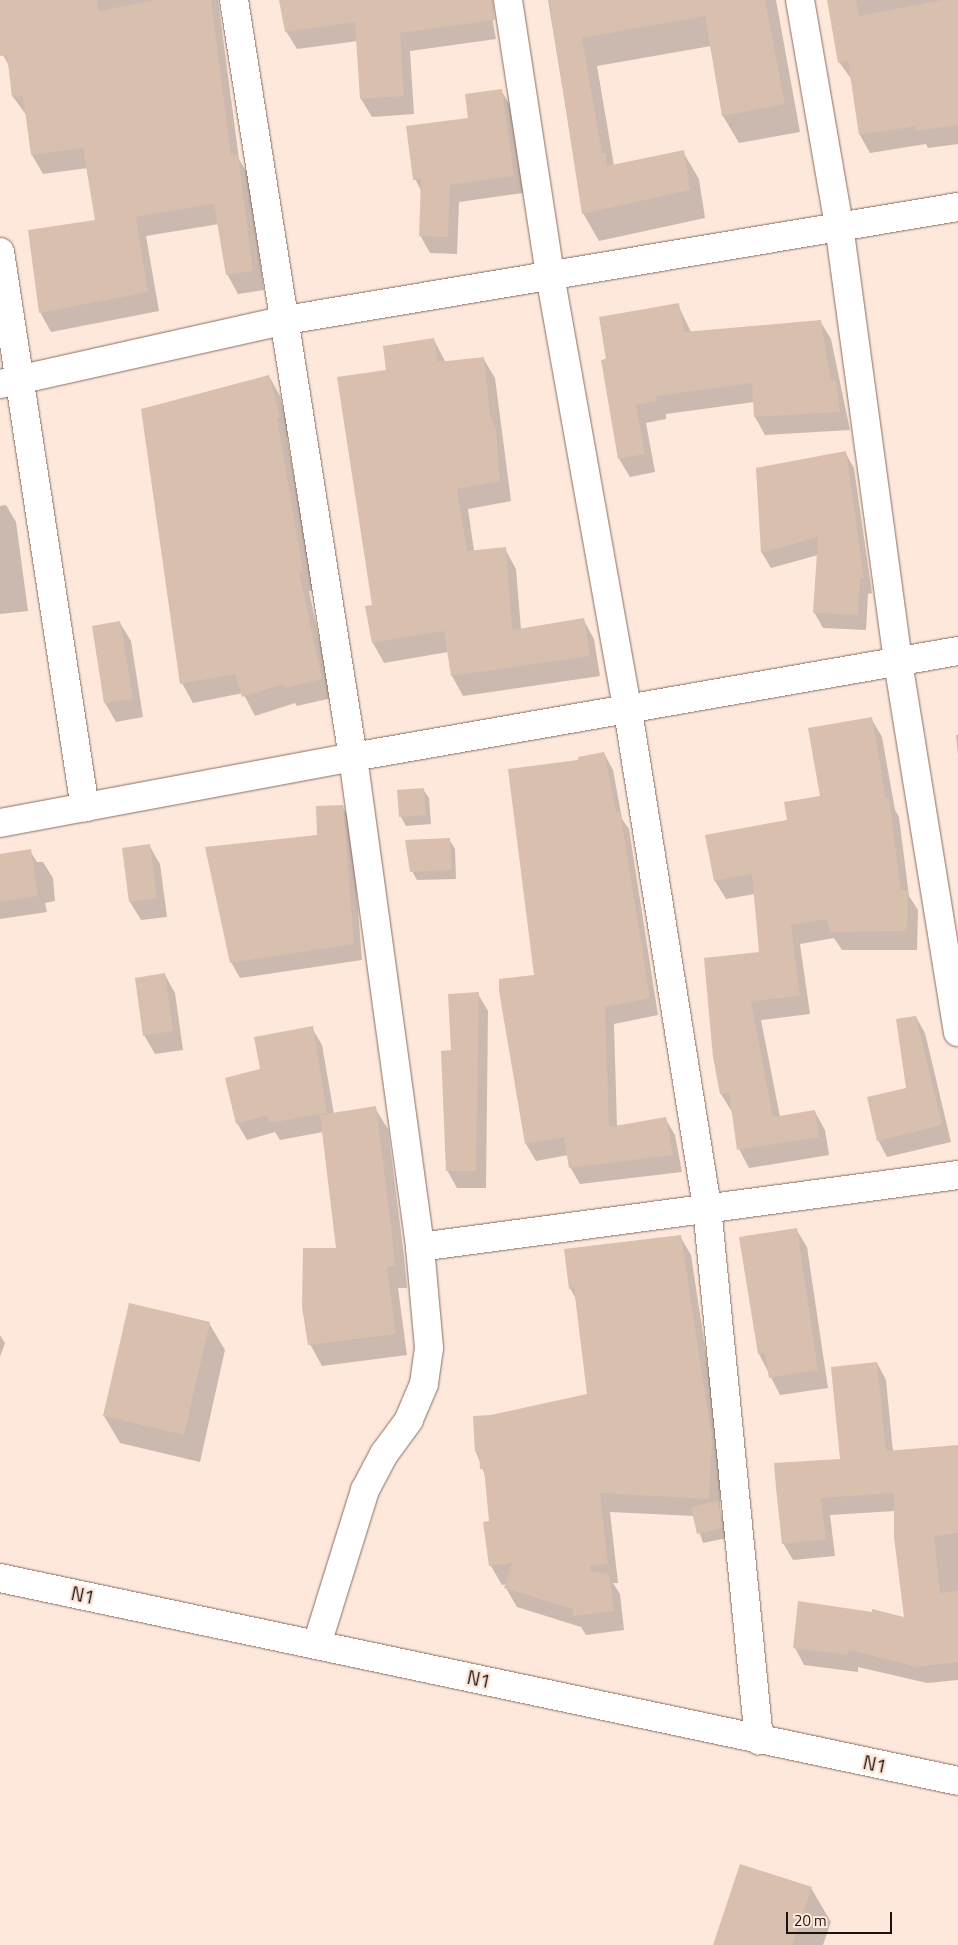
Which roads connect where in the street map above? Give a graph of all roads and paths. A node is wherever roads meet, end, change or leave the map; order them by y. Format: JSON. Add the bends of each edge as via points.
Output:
{"nodes":[{"id":1,"x":234,"y":0,"type":"edge"},
{"id":2,"x":508,"y":0,"type":"edge"},
{"id":3,"x":800,"y":0,"type":"edge"},
{"id":4,"x":958,"y":207,"type":"edge"},
{"id":5,"x":839,"y":225,"type":"junction"},
{"id":6,"x":0,"y":252,"type":"edge"},
{"id":7,"x":550,"y":275,"type":"junction"},
{"id":8,"x":286,"y":320,"type":"junction"},
{"id":9,"x":11,"y":382,"type":"edge"},
{"id":10,"x":958,"y":651,"type":"edge"},
{"id":11,"x":898,"y":662,"type":"junction"},
{"id":12,"x":628,"y":711,"type":"junction"},
{"id":13,"x":353,"y":757,"type":"junction"},
{"id":14,"x":85,"y":808,"type":"junction"},
{"id":15,"x":0,"y":823,"type":"edge"},
{"id":16,"x":958,"y":1032,"type":"edge"},
{"id":17,"x":958,"y":1175,"type":"edge"},
{"id":18,"x":707,"y":1207,"type":"junction"},
{"id":19,"x":420,"y":1247,"type":"junction"},
{"id":20,"x":0,"y":1578,"type":"edge"},
{"id":21,"x":317,"y":1644,"type":"junction"},
{"id":22,"x":759,"y":1740,"type":"junction"},
{"id":23,"x":958,"y":1781,"type":"edge"}],
"edges":[{"from":1,"to":8,"type":"main road"},
{"from":2,"to":7,"type":"main road"},
{"from":3,"to":5,"type":"main road"},
{"from":4,"to":5,"type":"main road"},
{"from":5,"to":7,"type":"main road"},
{"from":5,"to":11,"type":"main road"},
{"from":6,"to":9,"type":"main road"},
{"from":7,"to":8,"type":"main road"},
{"from":7,"to":12,"type":"main road"},
{"from":8,"to":9,"type":"main road"},
{"from":8,"to":13,"type":"main road"},
{"from":9,"to":14,"type":"main road"},
{"from":10,"to":11,"type":"main road"},
{"from":11,"to":12,"type":"main road"},
{"from":11,"to":16,"type":"main road"},
{"from":12,"to":13,"type":"main road"},
{"from":12,"to":18,"type":"main road"},
{"from":13,"to":14,"type":"main road"},
{"from":13,"to":19,"type":"main road"},
{"from":14,"to":15,"type":"main road"},
{"from":17,"to":18,"type":"main road"},
{"from":18,"to":19,"type":"main road"},
{"from":18,"to":22,"type":"main road"},
{"from":19,"to":21,"type":"main road","via":[[429,1348],[424,1384],[409,1420],[384,1454],[365,1490]]},
{"from":20,"to":21,"type":"main road","name":"N1"},
{"from":21,"to":22,"type":"main road","name":"N1"},
{"from":22,"to":23,"type":"main road","name":"N1"}]}
